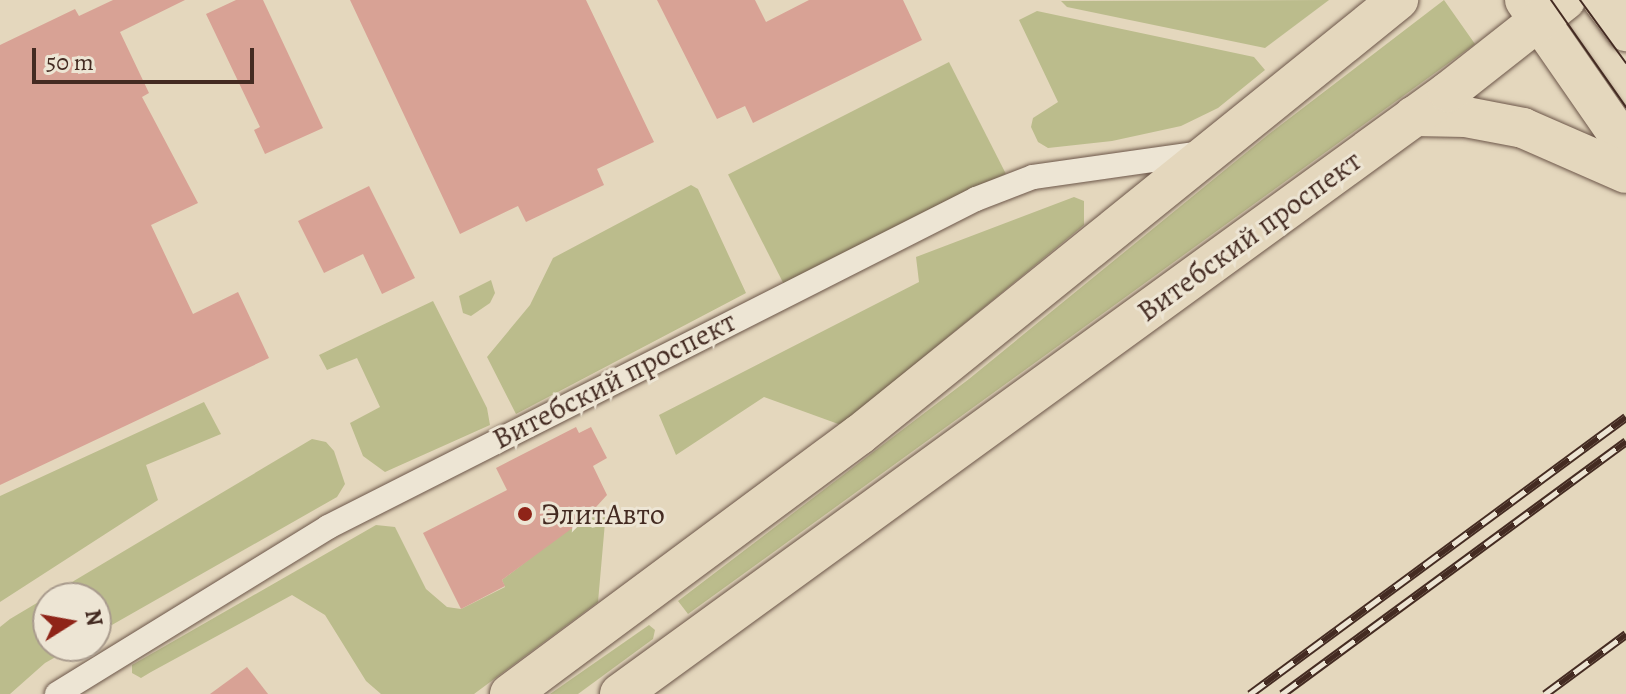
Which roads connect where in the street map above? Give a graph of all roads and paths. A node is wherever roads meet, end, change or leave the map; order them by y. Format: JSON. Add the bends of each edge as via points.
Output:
{"nodes":[{"id":1,"x":1398,"y":0,"type":"edge"},
{"id":2,"x":1603,"y":0,"type":"edge"},
{"id":3,"x":1543,"y":7,"type":"edge"},
{"id":4,"x":1626,"y":31,"type":"edge"},
{"id":5,"x":1414,"y":116,"type":"junction"},
{"id":6,"x":1626,"y":146,"type":"edge"},
{"id":7,"x":1205,"y":153,"type":"junction"},
{"id":8,"x":1626,"y":173,"type":"edge"},
{"id":9,"x":639,"y":602,"type":"junction"},
{"id":10,"x":679,"y":652,"type":"junction"},
{"id":11,"x":57,"y":694,"type":"edge"},
{"id":12,"x":510,"y":694,"type":"edge"},
{"id":13,"x":620,"y":694,"type":"edge"}],
"edges":[{"from":1,"to":7,"type":"main road"},
{"from":2,"to":4,"type":"main road"},
{"from":3,"to":5,"type":"main road","name":"Витебский проспект"},
{"from":3,"to":6,"type":"main road"},
{"from":5,"to":8,"type":"main road","via":[[1503,122],[1546,135]]},
{"from":5,"to":10,"type":"main road","name":"Витебский проспект"},
{"from":7,"to":9,"type":"main road","via":[[859,435]]},
{"from":7,"to":11,"type":"street","name":"Витебский проспект","via":[[1033,177],[976,199],[328,527]]},
{"from":9,"to":10,"type":"main road","via":[[655,605],[670,619]]},
{"from":9,"to":12,"type":"main road"},
{"from":10,"to":13,"type":"main road","name":"Витебский проспект"}]}
